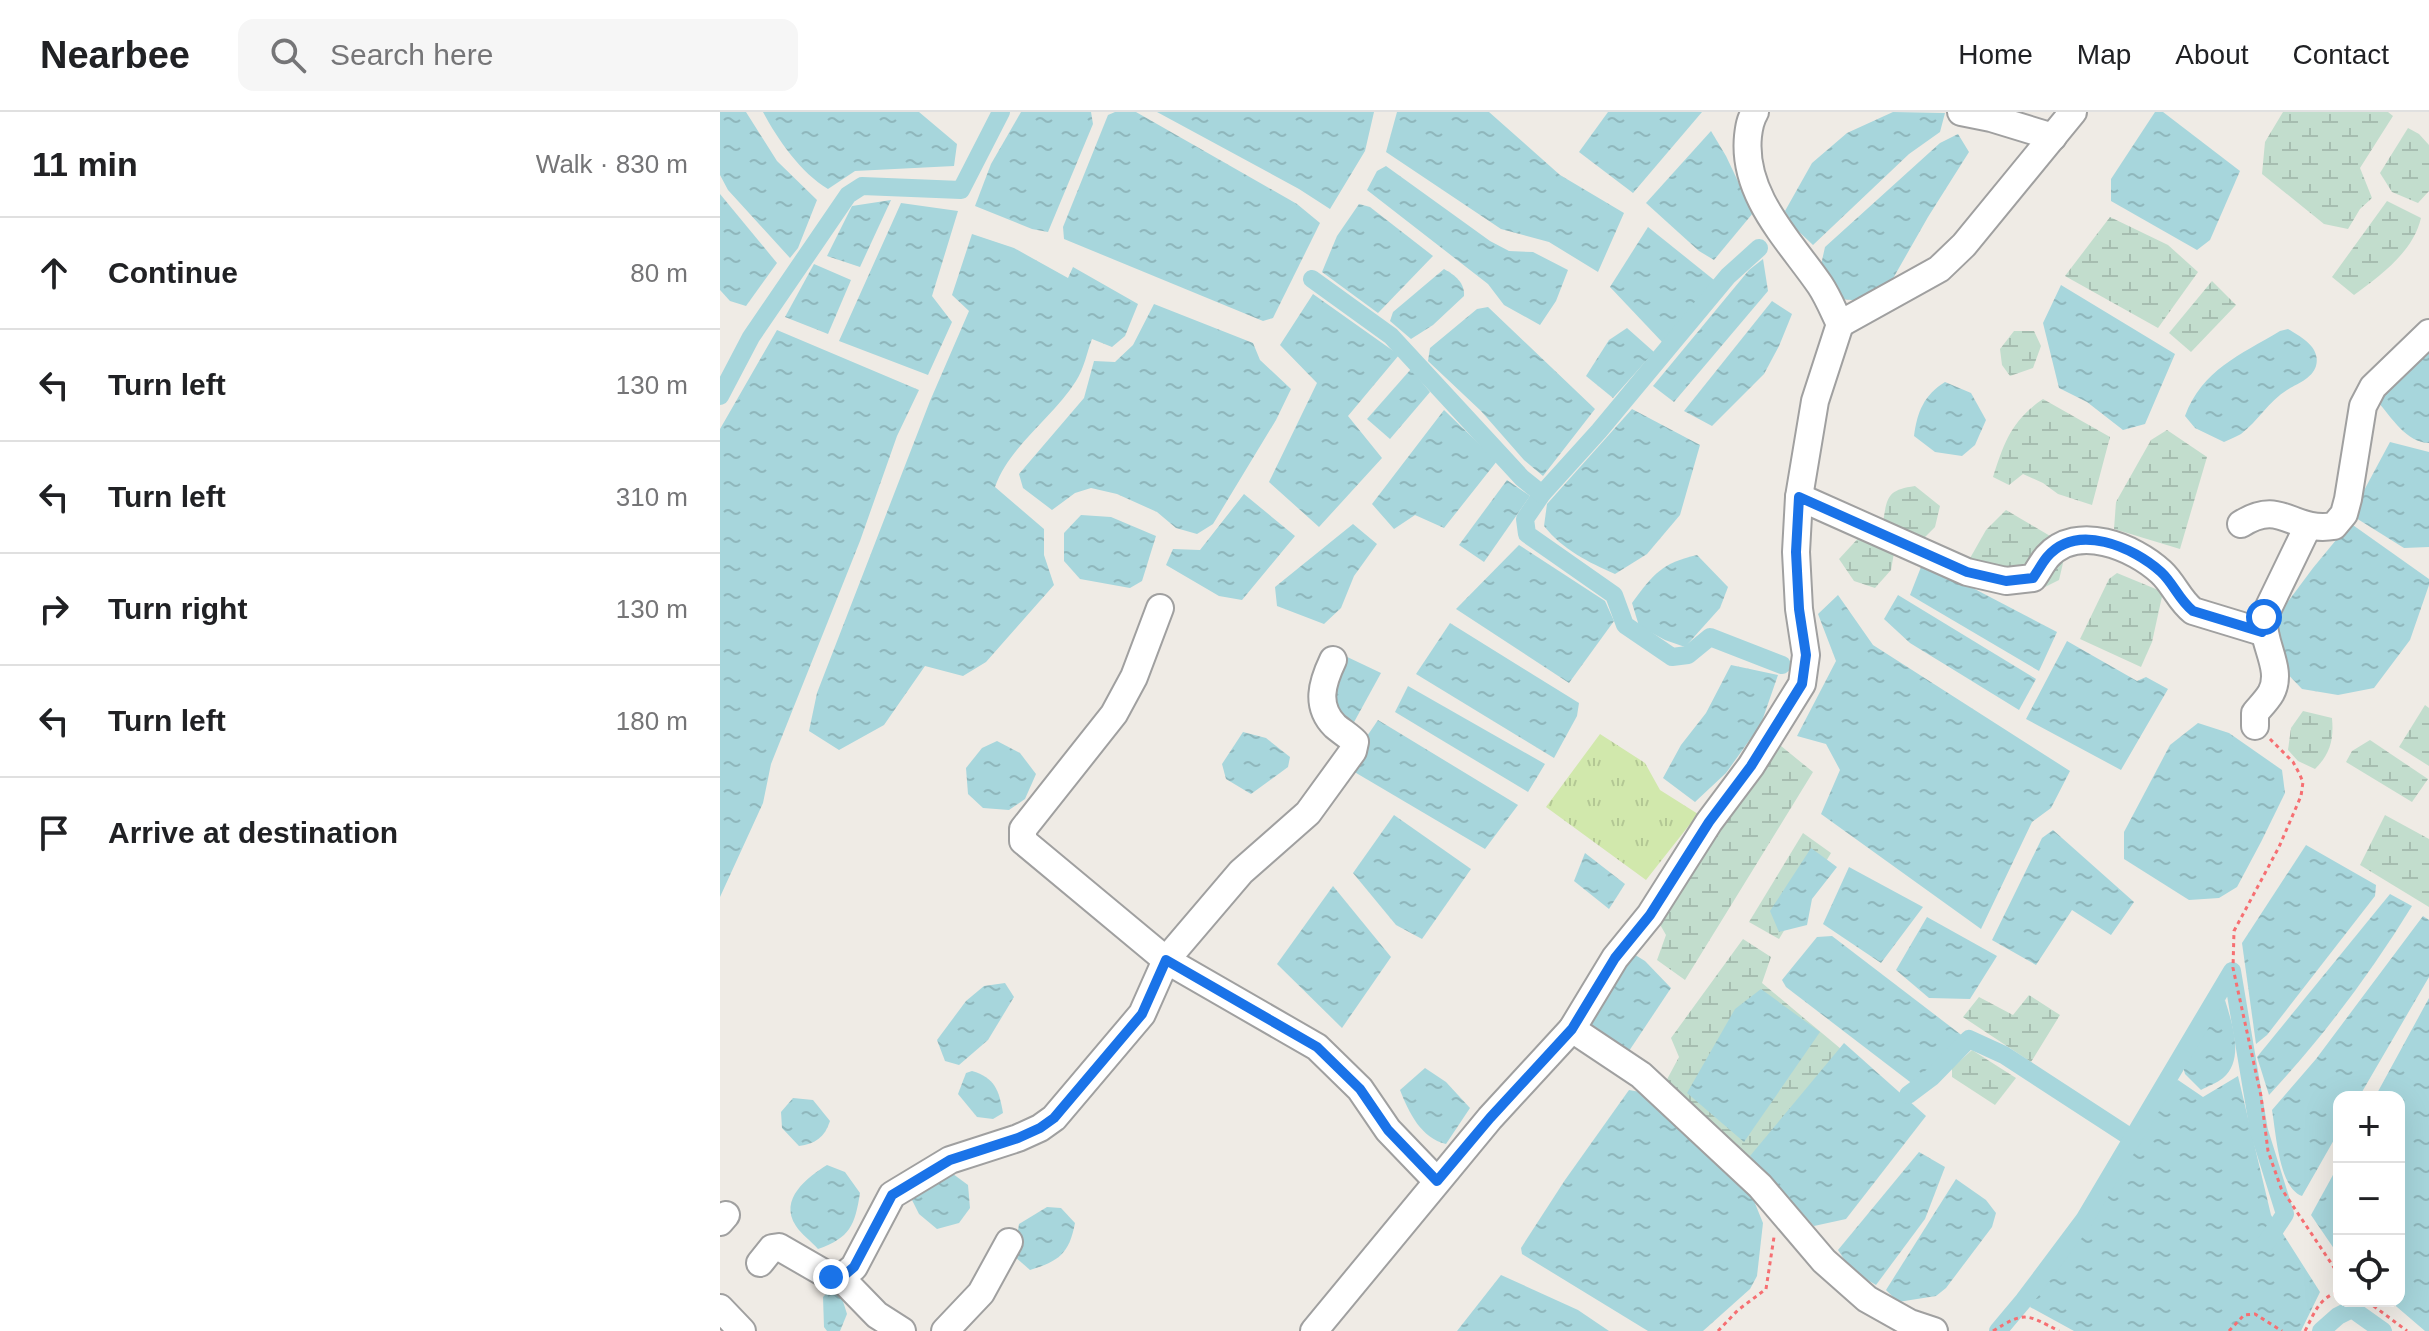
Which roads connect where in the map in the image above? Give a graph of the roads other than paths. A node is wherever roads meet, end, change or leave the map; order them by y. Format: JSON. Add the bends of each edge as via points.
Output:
{"nodes":[{"id":1,"x":1755,"y":112,"type":"edge"},
{"id":2,"x":1961,"y":112,"type":"edge"},
{"id":3,"x":2073,"y":112,"type":"edge"},
{"id":4,"x":2053,"y":137,"type":"junction"},
{"id":5,"x":1840,"y":324,"type":"junction"},
{"id":6,"x":2429,"y":333,"type":"edge"},
{"id":7,"x":1799,"y":497,"type":"junction"},
{"id":8,"x":2241,"y":524,"type":"dead end"},
{"id":9,"x":2308,"y":526,"type":"junction"},
{"id":10,"x":1160,"y":608,"type":"dead end"},
{"id":11,"x":2262,"y":632,"type":"junction"},
{"id":12,"x":1333,"y":660,"type":"dead end"},
{"id":13,"x":2255,"y":726,"type":"road end"},
{"id":14,"x":1166,"y":960,"type":"junction"},
{"id":15,"x":1572,"y":1029,"type":"junction"},
{"id":16,"x":1437,"y":1181,"type":"junction"},
{"id":17,"x":1009,"y":1242,"type":"dead end"},
{"id":18,"x":760,"y":1263,"type":"dead end"},
{"id":19,"x":841,"y":1278,"type":"junction"},
{"id":20,"x":720,"y":1308,"type":"edge"},
{"id":21,"x":742,"y":1331,"type":"edge"},
{"id":22,"x":902,"y":1331,"type":"edge"},
{"id":23,"x":945,"y":1331,"type":"edge"},
{"id":24,"x":1314,"y":1331,"type":"edge"},
{"id":25,"x":1934,"y":1331,"type":"edge"}],
"edges":[{"from":1,"to":5,"type":"street","via":[[1746,153],[1760,198],[1822,286]]},
{"from":2,"to":4,"type":"street"},
{"from":3,"to":4,"type":"street"},
{"from":4,"to":5,"type":"street","via":[[1939,269]]},
{"from":5,"to":7,"type":"street","via":[[1815,401]]},
{"from":6,"to":9,"type":"street","via":[[2367,396],[2344,514],[2334,526]]},
{"from":7,"to":11,"type":"street","via":[[1967,572],[2006,581],[2033,578],[2049,554],[2072,542],[2106,542],[2161,572],[2193,611]]},
{"from":7,"to":15,"type":"street","via":[[1796,552],[1806,655],[1802,684]]},
{"from":8,"to":9,"type":"street","via":[[2271,513]]},
{"from":9,"to":11,"type":"street","via":[[2264,617]]},
{"from":10,"to":14,"type":"street","via":[[1114,714],[1023,829],[1023,841]]},
{"from":11,"to":13,"type":"street","via":[[2276,669],[2273,691],[2255,713]]},
{"from":12,"to":14,"type":"street","via":[[1322,705],[1333,724],[1355,742],[1353,751],[1308,813],[1241,872]]},
{"from":14,"to":16,"type":"street","via":[[1317,1047],[1360,1089],[1388,1130]]},
{"from":14,"to":19,"type":"street","via":[[1142,1014],[1054,1118],[1018,1138],[950,1160],[892,1195],[854,1267]]},
{"from":15,"to":16,"type":"street"},
{"from":15,"to":25,"type":"street","via":[[1641,1075],[1760,1186],[1824,1261],[1867,1299]]},
{"from":16,"to":24,"type":"street"},
{"from":17,"to":23,"type":"street","via":[[981,1293]]},
{"from":18,"to":19,"type":"street","via":[[779,1247]]},
{"from":19,"to":22,"type":"street","via":[[877,1315]]},
{"from":20,"to":21,"type":"street"}]}
